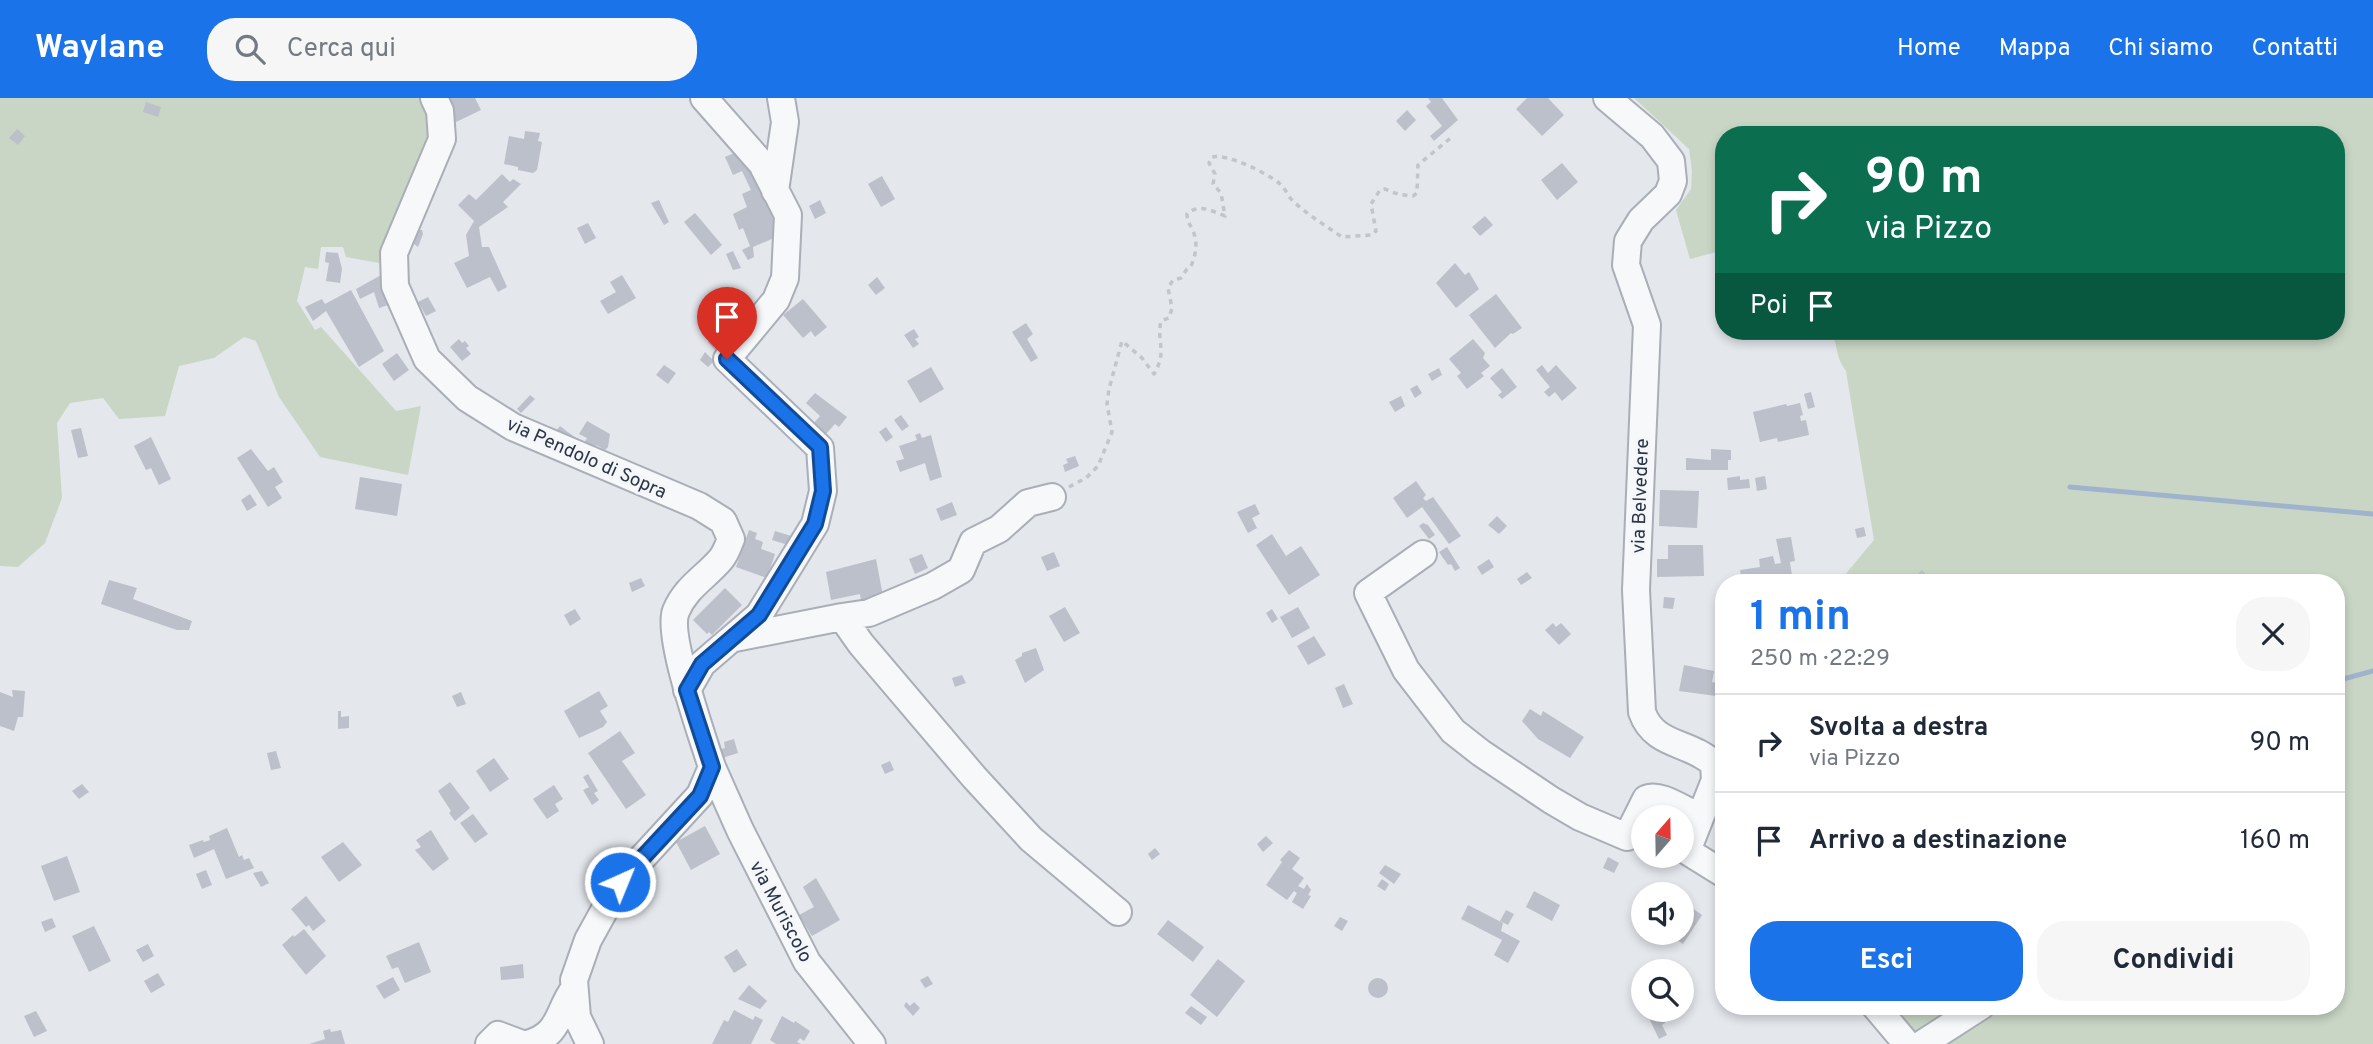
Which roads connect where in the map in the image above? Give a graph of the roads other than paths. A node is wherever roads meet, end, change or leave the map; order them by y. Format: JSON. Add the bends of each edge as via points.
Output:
{"nodes":[{"id":1,"x":434,"y":98,"type":"edge"},
{"id":2,"x":704,"y":98,"type":"edge"},
{"id":3,"x":781,"y":98,"type":"edge"},
{"id":4,"x":1607,"y":98,"type":"edge"},
{"id":5,"x":775,"y":191,"type":"junction"},
{"id":6,"x":1052,"y":497,"type":"road end"},
{"id":7,"x":1423,"y":554,"type":"dead end"},
{"id":8,"x":842,"y":617,"type":"junction"},
{"id":9,"x":730,"y":639,"type":"junction"},
{"id":10,"x":687,"y":690,"type":"junction"},
{"id":11,"x":712,"y":767,"type":"junction"},
{"id":12,"x":1699,"y":817,"type":"junction"},
{"id":13,"x":1715,"y":868,"type":"edge"},
{"id":14,"x":1118,"y":912,"type":"dead end"},
{"id":15,"x":575,"y":988,"type":"junction"},
{"id":16,"x":1883,"y":1015,"type":"edge"},
{"id":17,"x":1967,"y":1015,"type":"edge"},
{"id":18,"x":489,"y":1044,"type":"edge"},
{"id":19,"x":524,"y":1044,"type":"edge"},
{"id":20,"x":590,"y":1044,"type":"edge"},
{"id":21,"x":872,"y":1044,"type":"edge"},
{"id":22,"x":1907,"y":1044,"type":"edge"},
{"id":23,"x":1922,"y":1044,"type":"edge"}],
"edges":[{"from":1,"to":10,"type":"street","name":"via Pendolo di Sopra","via":[[442,139],[394,253],[395,286],[427,359],[467,398],[513,427],[699,506],[723,521],[731,539],[723,558],[691,586],[674,613]]},
{"from":2,"to":5,"type":"street","via":[[762,164]]},
{"from":3,"to":5,"type":"street","via":[[785,122]]},
{"from":4,"to":12,"type":"street","name":"via Belvedere","via":[[1652,136],[1671,161],[1673,181],[1668,194],[1641,220],[1628,241],[1626,265],[1647,325],[1637,643],[1646,725],[1654,734],[1714,764],[1715,780]]},
{"from":5,"to":9,"type":"street","via":[[788,215],[785,278],[776,300],[727,359],[820,447],[823,491],[815,524],[788,569],[759,615]]},
{"from":6,"to":8,"type":"street","via":[[1028,503],[999,529],[973,542],[961,570],[933,586],[869,613]]},
{"from":7,"to":12,"type":"street","via":[[1368,593],[1406,670],[1453,731],[1551,800],[1627,837],[1651,796]]},
{"from":8,"to":9,"type":"street"},
{"from":8,"to":14,"type":"street","via":[[1031,839]]},
{"from":9,"to":10,"type":"street","via":[[702,664]]},
{"from":10,"to":11,"type":"street","name":"via Pendolo di Sopra"},
{"from":11,"to":15,"type":"street","via":[[700,796],[620,882],[588,940]]},
{"from":11,"to":21,"type":"street","name":"via Muriscolo","via":[[807,962]]},
{"from":12,"to":13,"type":"street","name":"via Belvedere","via":[[1687,851]]},
{"from":15,"to":19,"type":"street","via":[[554,1027],[537,1041]]},
{"from":15,"to":20,"type":"street","via":[[577,1017]]},
{"from":16,"to":22,"type":"street"},
{"from":17,"to":23,"type":"street"},
{"from":18,"to":19,"type":"street","via":[[498,1035]]}]}
